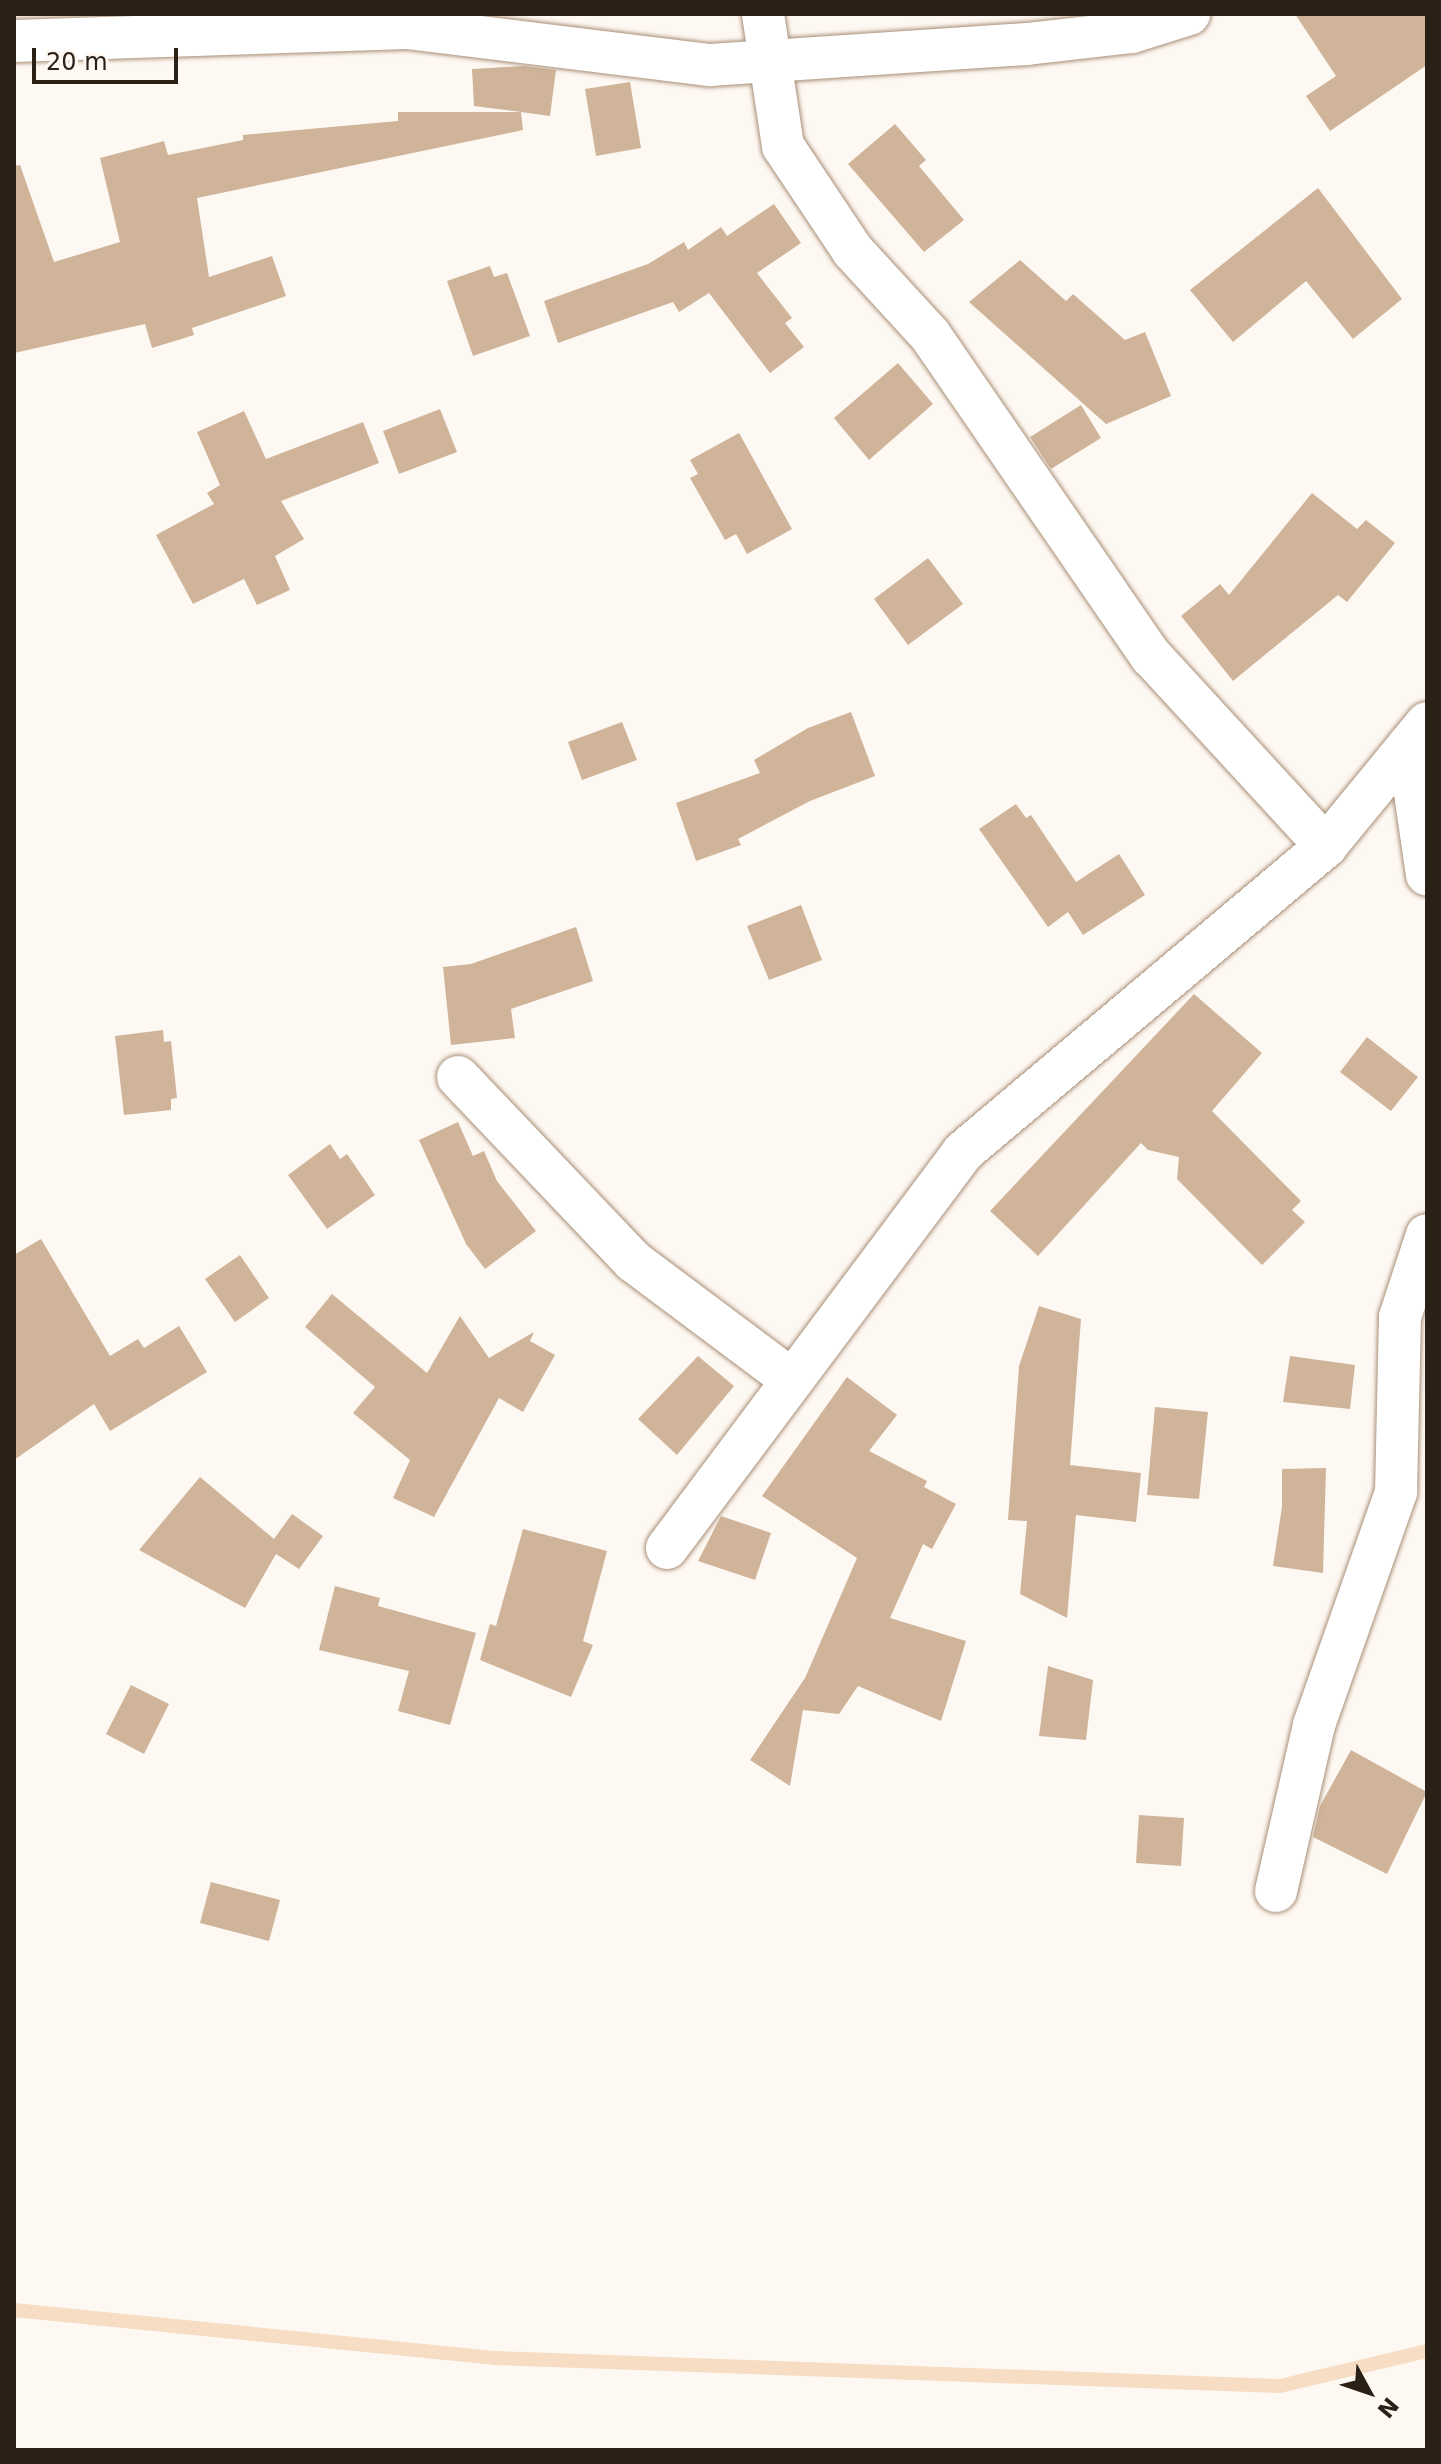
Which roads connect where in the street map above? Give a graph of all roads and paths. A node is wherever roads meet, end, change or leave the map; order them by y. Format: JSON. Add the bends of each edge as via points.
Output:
{"nodes":[{"id":1,"x":763,"y":14,"type":"edge"},
{"id":2,"x":1189,"y":14,"type":"edge"},
{"id":3,"x":14,"y":41,"type":"edge"},
{"id":4,"x":768,"y":59,"type":"junction"},
{"id":5,"x":1418,"y":734,"type":"edge"},
{"id":6,"x":1326,"y":846,"type":"junction"},
{"id":7,"x":1427,"y":875,"type":"edge"},
{"id":8,"x":458,"y":1077,"type":"dead end"},
{"id":9,"x":1427,"y":1235,"type":"edge"},
{"id":10,"x":792,"y":1380,"type":"junction"},
{"id":11,"x":667,"y":1548,"type":"dead end"},
{"id":12,"x":1276,"y":1891,"type":"dead end"}],
"edges":[{"from":1,"to":4,"type":"street"},
{"from":2,"to":4,"type":"street","via":[[1132,32],[1027,44]]},
{"from":3,"to":4,"type":"street","via":[[407,28],[710,65]]},
{"from":4,"to":6,"type":"street","via":[[783,146],[853,251],[930,335],[1151,656]]},
{"from":5,"to":6,"type":"street"},
{"from":5,"to":7,"type":"street"},
{"from":6,"to":10,"type":"street","via":[[963,1152]]},
{"from":8,"to":10,"type":"street","via":[[633,1261]]},
{"from":9,"to":12,"type":"street","via":[[1400,1317],[1396,1492],[1314,1725]]},
{"from":10,"to":11,"type":"street"}]}
